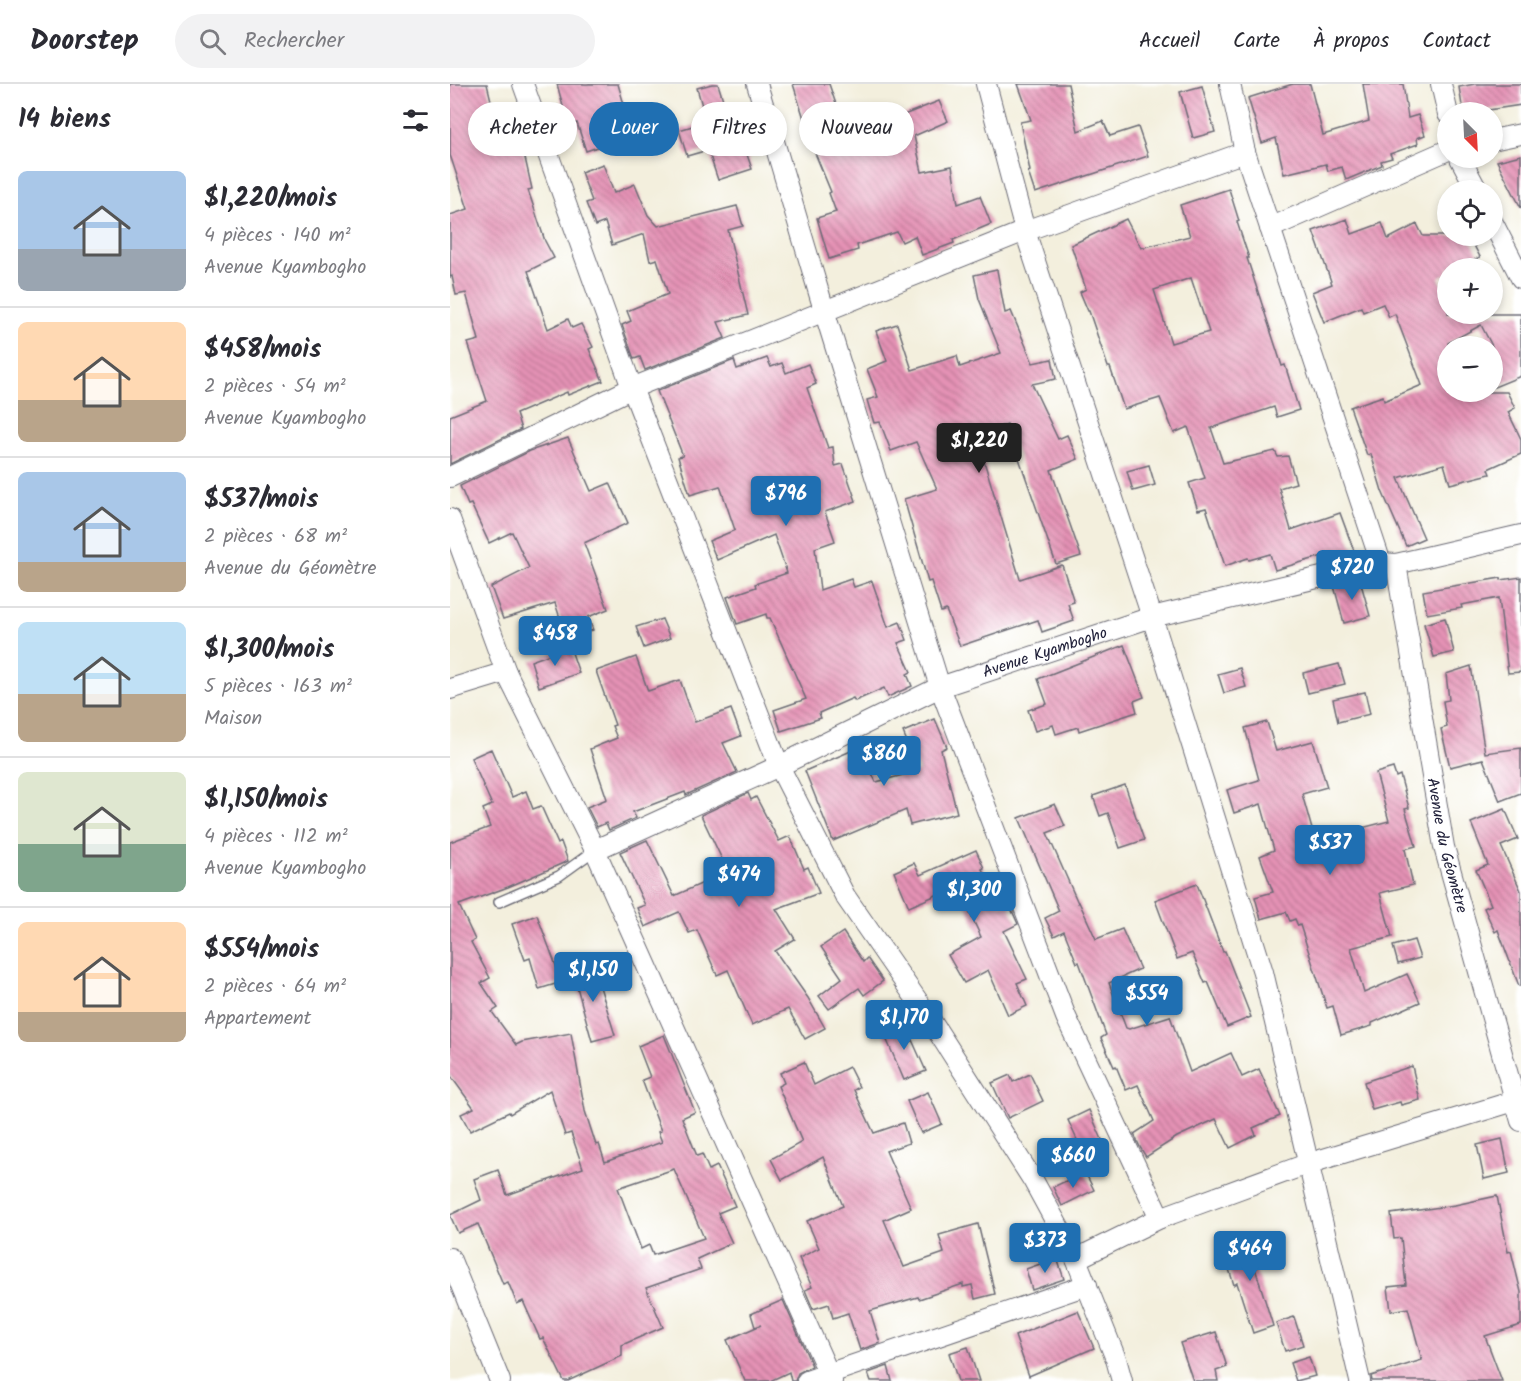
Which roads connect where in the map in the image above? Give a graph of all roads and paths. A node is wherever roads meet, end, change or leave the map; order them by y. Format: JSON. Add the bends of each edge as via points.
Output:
{"nodes":[{"id":1,"x":523,"y":84,"type":"edge"},
{"id":2,"x":757,"y":84,"type":"edge"},
{"id":3,"x":986,"y":84,"type":"edge"},
{"id":4,"x":1230,"y":84,"type":"edge"},
{"id":5,"x":1441,"y":84,"type":"edge"},
{"id":6,"x":1445,"y":102,"type":"edge"},
{"id":7,"x":1521,"y":134,"type":"edge"},
{"id":8,"x":1503,"y":138,"type":"edge"},
{"id":9,"x":1245,"y":152,"type":"junction"},
{"id":10,"x":1437,"y":155,"type":"edge"},
{"id":11,"x":1270,"y":228,"type":"junction"},
{"id":12,"x":1025,"y":231,"type":"junction"},
{"id":13,"x":1503,"y":243,"type":"edge"},
{"id":14,"x":1521,"y":278,"type":"edge"},
{"id":15,"x":824,"y":310,"type":"junction"},
{"id":16,"x":632,"y":388,"type":"junction"},
{"id":17,"x":450,"y":477,"type":"edge"},
{"id":18,"x":450,"y":519,"type":"edge"},
{"id":19,"x":1521,"y":534,"type":"edge"},
{"id":20,"x":1389,"y":564,"type":"junction"},
{"id":21,"x":1152,"y":617,"type":"junction"},
{"id":22,"x":506,"y":672,"type":"junction"},
{"id":23,"x":940,"y":687,"type":"junction"},
{"id":24,"x":450,"y":689,"type":"edge"},
{"id":25,"x":779,"y":766,"type":"junction"},
{"id":26,"x":595,"y":850,"type":"junction"},
{"id":27,"x":499,"y":902,"type":"dead end"},
{"id":28,"x":1519,"y":1100,"type":"edge"},
{"id":29,"x":1521,"y":1121,"type":"edge"},
{"id":30,"x":1307,"y":1164,"type":"junction"},
{"id":31,"x":1160,"y":1218,"type":"junction"},
{"id":32,"x":450,"y":1258,"type":"edge"},
{"id":33,"x":1076,"y":1259,"type":"junction"},
{"id":34,"x":1087,"y":1285,"type":"junction"},
{"id":35,"x":831,"y":1377,"type":"edge"},
{"id":36,"x":500,"y":1381,"type":"edge"},
{"id":37,"x":807,"y":1381,"type":"edge"},
{"id":38,"x":1122,"y":1381,"type":"edge"},
{"id":39,"x":1360,"y":1381,"type":"edge"}],
"edges":[{"from":1,"to":16,"type":"street"},
{"from":2,"to":15,"type":"street"},
{"from":3,"to":12,"type":"street"},
{"from":4,"to":9,"type":"street","name":"Avenue du Géomètre"},
{"from":5,"to":6,"type":"street"},
{"from":7,"to":8,"type":"street"},
{"from":9,"to":11,"type":"street","name":"Avenue du Géomètre"},
{"from":9,"to":12,"type":"street"},
{"from":10,"to":11,"type":"street"},
{"from":11,"to":20,"type":"street","name":"Avenue du Géomètre"},
{"from":12,"to":15,"type":"street"},
{"from":12,"to":21,"type":"street"},
{"from":13,"to":14,"type":"street"},
{"from":15,"to":16,"type":"street"},
{"from":15,"to":23,"type":"street"},
{"from":16,"to":17,"type":"street"},
{"from":16,"to":25,"type":"street"},
{"from":18,"to":22,"type":"street"},
{"from":19,"to":20,"type":"street","name":"Avenue Kyambogho"},
{"from":20,"to":21,"type":"street","name":"Avenue Kyambogho"},
{"from":20,"to":28,"type":"street","name":"Avenue du Géomètre","via":[[1444,847]]},
{"from":21,"to":23,"type":"street","name":"Avenue Kyambogho"},
{"from":21,"to":30,"type":"street","via":[[1263,972]]},
{"from":22,"to":24,"type":"street"},
{"from":22,"to":26,"type":"street"},
{"from":23,"to":25,"type":"street","name":"Avenue Kyambogho"},
{"from":23,"to":31,"type":"street","via":[[1066,1017]]},
{"from":25,"to":26,"type":"street","name":"Avenue Kyambogho"},
{"from":25,"to":33,"type":"street","via":[[845,896],[1033,1179]]},
{"from":26,"to":27,"type":"lane","via":[[560,876]]},
{"from":26,"to":35,"type":"street"},
{"from":28,"to":29,"type":"street","name":"Avenue du Géomètre"},
{"from":28,"to":30,"type":"street"},
{"from":30,"to":31,"type":"street"},
{"from":30,"to":39,"type":"street"},
{"from":31,"to":33,"type":"street"},
{"from":32,"to":36,"type":"street"},
{"from":33,"to":34,"type":"street"},
{"from":34,"to":35,"type":"street"},
{"from":34,"to":38,"type":"street"},
{"from":35,"to":37,"type":"street"}]}
